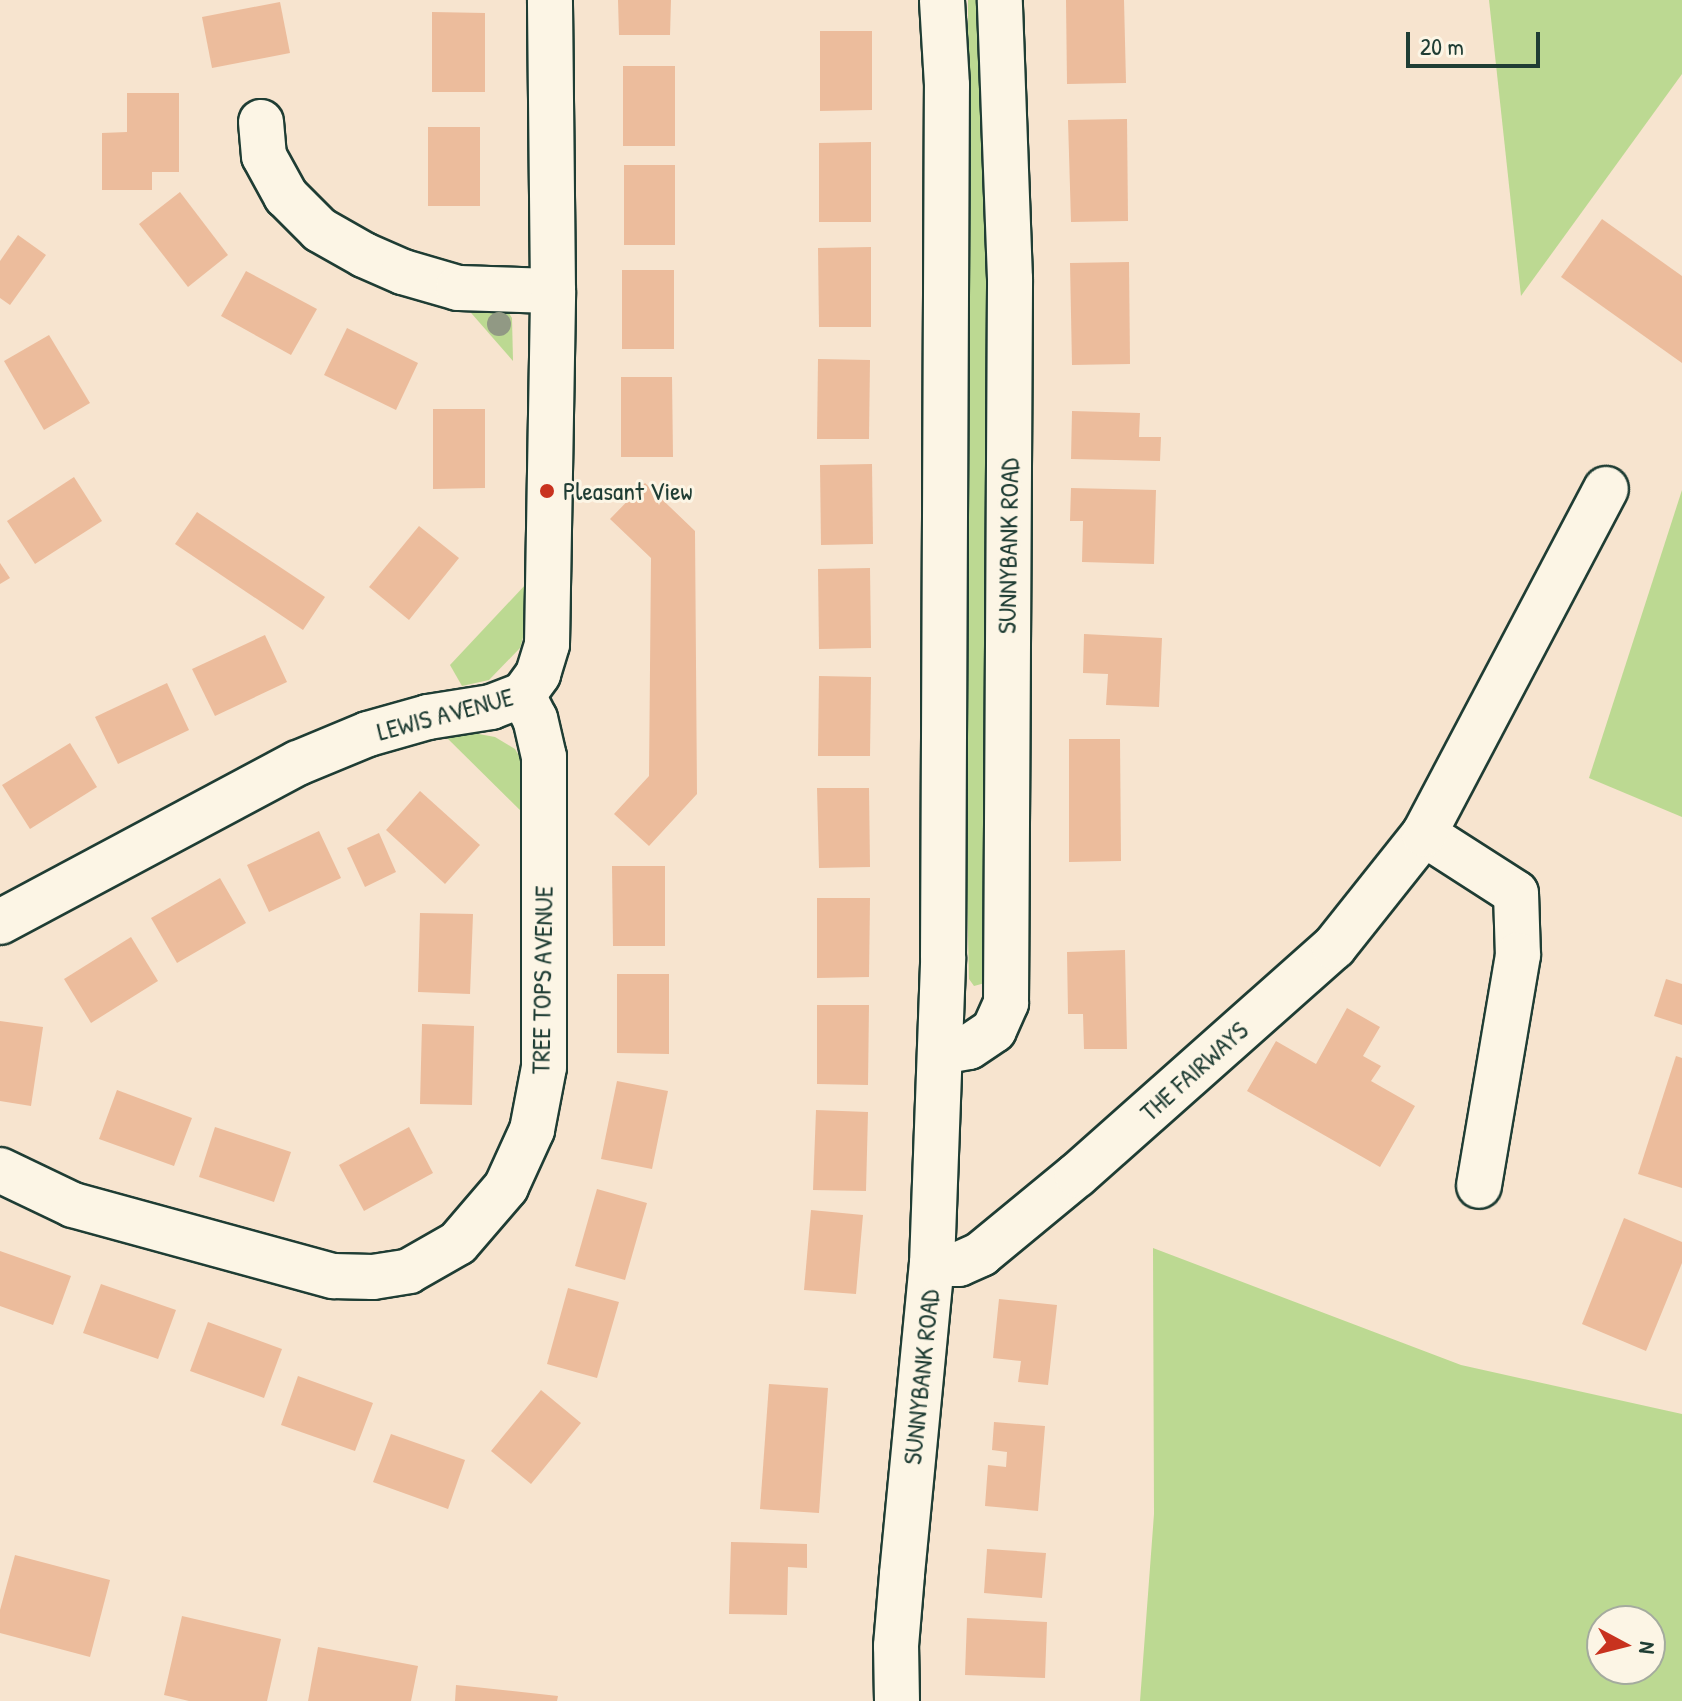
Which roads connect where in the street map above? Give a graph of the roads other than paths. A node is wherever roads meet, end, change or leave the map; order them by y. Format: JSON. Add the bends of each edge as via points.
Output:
{"nodes":[{"id":1,"x":550,"y":0,"type":"edge"},
{"id":2,"x":942,"y":0,"type":"edge"},
{"id":3,"x":1000,"y":0,"type":"edge"},
{"id":4,"x":261,"y":122,"type":"dead end"},
{"id":5,"x":553,"y":291,"type":"junction"},
{"id":6,"x":1606,"y":489,"type":"dead end"},
{"id":7,"x":523,"y":695,"type":"junction"},
{"id":8,"x":1424,"y":834,"type":"junction"},
{"id":9,"x":0,"y":922,"type":"edge"},
{"id":10,"x":940,"y":1052,"type":"junction"},
{"id":11,"x":0,"y":1170,"type":"edge"},
{"id":12,"x":1479,"y":1186,"type":"dead end"},
{"id":13,"x":932,"y":1264,"type":"junction"},
{"id":14,"x":897,"y":1701,"type":"edge"}],
"edges":[{"from":1,"to":5,"type":"street","name":"LEWIS AVENUE"},
{"from":2,"to":10,"type":"street","name":"SUNNYBANK ROAD","via":[[947,85]]},
{"from":3,"to":10,"type":"street","name":"SUNNYBANK ROAD","via":[[1010,279],[1006,1003],[994,1030],[969,1047]]},
{"from":4,"to":5,"type":"street","via":[[264,156],[286,196],[320,230],[403,272],[458,288]]},
{"from":5,"to":7,"type":"street","name":"LEWIS AVENUE","via":[[547,644],[538,674]]},
{"from":6,"to":8,"type":"street","name":"THE FAIRWAYS"},
{"from":7,"to":9,"type":"street","name":"LEWIS AVENUE","via":[[368,734],[298,763]]},
{"from":7,"to":11,"type":"street","name":"TREE TOPS AVENUE","via":[[544,757],[544,1067],[532,1130],[506,1187],[458,1243],[409,1271],[333,1276],[73,1205]]},
{"from":8,"to":12,"type":"street","via":[[1516,893],[1518,955]]},
{"from":8,"to":13,"type":"street","name":"THE FAIRWAYS","via":[[1334,947],[1077,1175],[981,1254],[959,1264]]},
{"from":10,"to":13,"type":"street","name":"SUNNYBANK ROAD"},
{"from":13,"to":14,"type":"street","name":"SUNNYBANK ROAD","via":[[896,1646]]}]}
